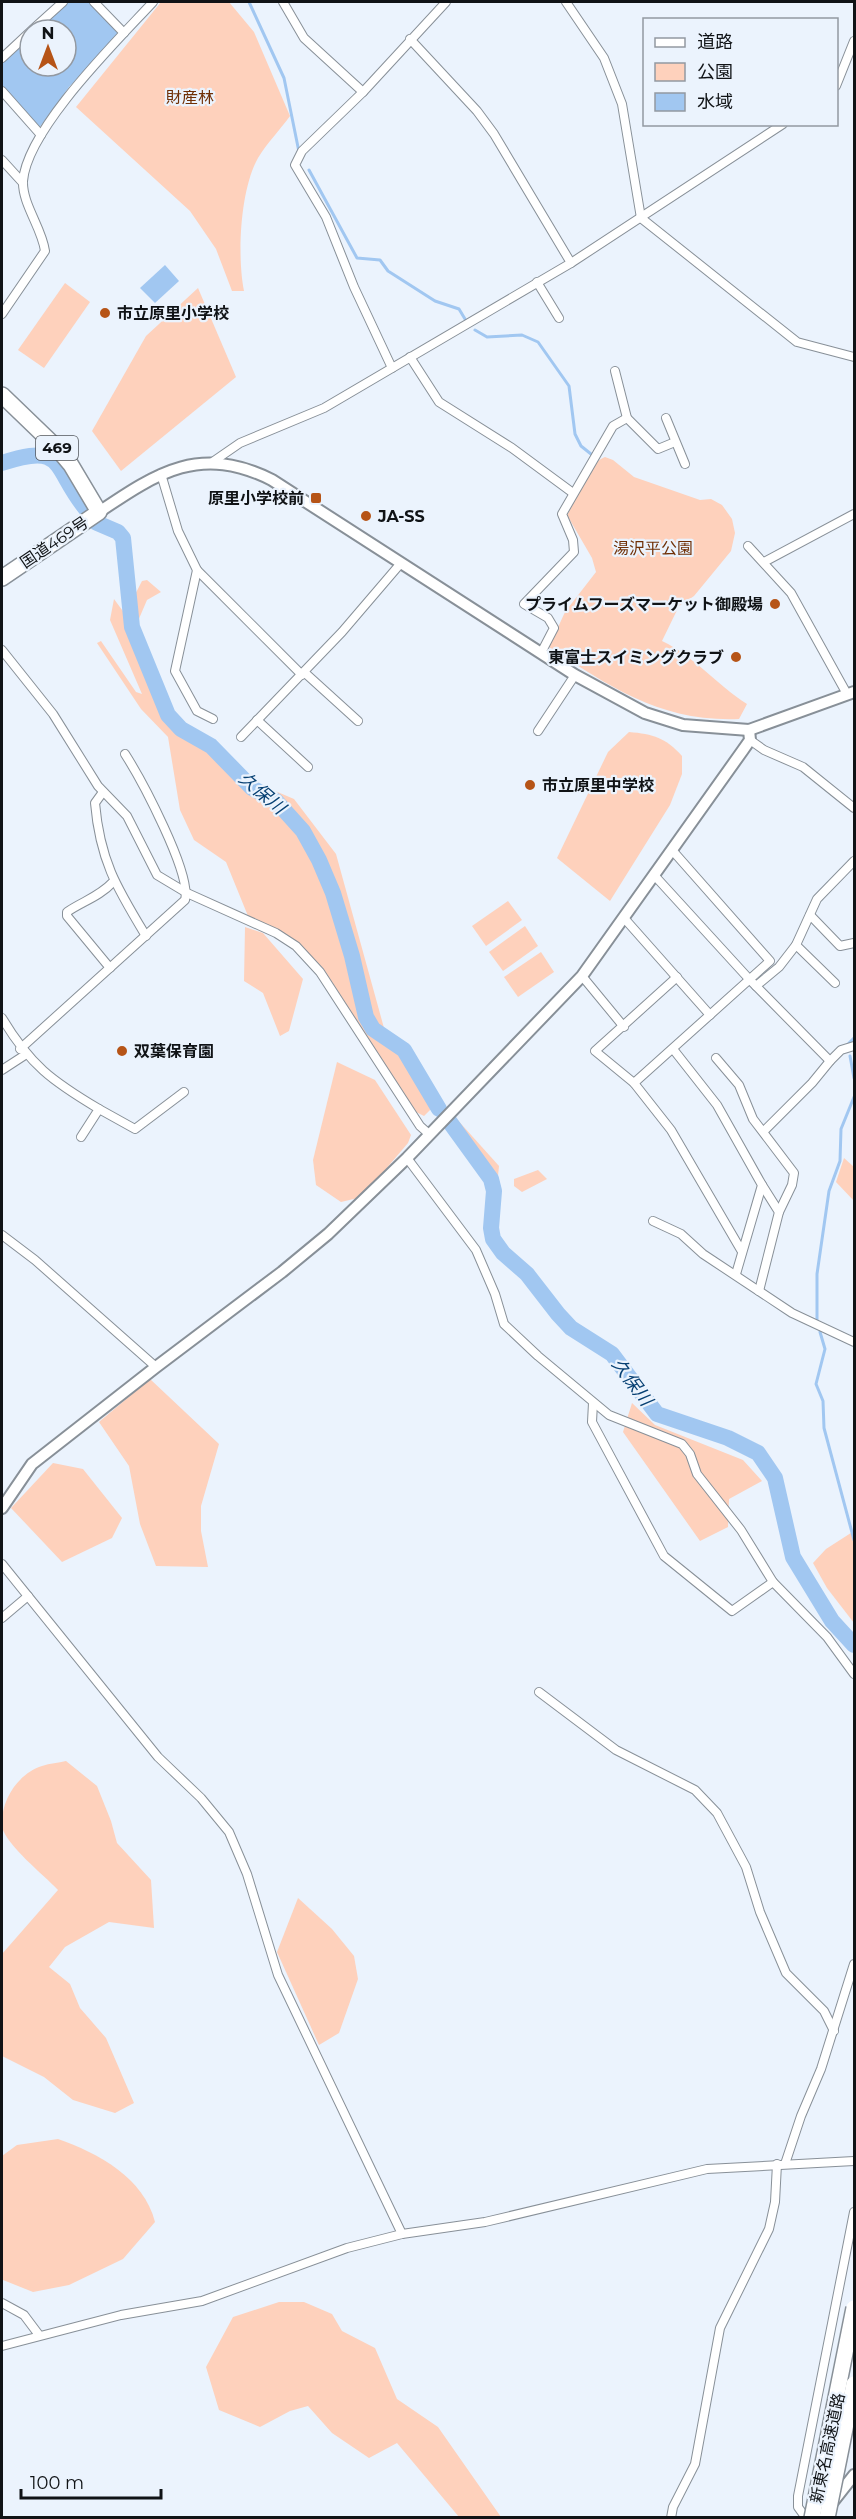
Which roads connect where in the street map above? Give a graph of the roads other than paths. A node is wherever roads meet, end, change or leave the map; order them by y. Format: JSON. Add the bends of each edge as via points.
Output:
{"nodes":[{"id":1,"x":63,"y":2,"type":"edge"},
{"id":2,"x":94,"y":2,"type":"edge"},
{"id":3,"x":153,"y":2,"type":"edge"},
{"id":4,"x":283,"y":2,"type":"edge"},
{"id":5,"x":446,"y":2,"type":"edge"},
{"id":6,"x":566,"y":2,"type":"edge"},
{"id":7,"x":45,"y":18,"type":"edge"},
{"id":8,"x":124,"y":33,"type":"junction"},
{"id":9,"x":410,"y":39,"type":"junction"},
{"id":10,"x":855,"y":41,"type":"edge"},
{"id":11,"x":18,"y":43,"type":"edge"},
{"id":12,"x":2,"y":58,"type":"edge"},
{"id":13,"x":838,"y":84,"type":"edge"},
{"id":14,"x":2,"y":91,"type":"edge"},
{"id":15,"x":363,"y":92,"type":"junction"},
{"id":16,"x":780,"y":126,"type":"edge"},
{"id":17,"x":41,"y":135,"type":"junction"},
{"id":18,"x":2,"y":160,"type":"edge"},
{"id":19,"x":23,"y":183,"type":"junction"},
{"id":20,"x":641,"y":218,"type":"junction"},
{"id":21,"x":571,"y":263,"type":"junction"},
{"id":22,"x":537,"y":282,"type":"junction"},
{"id":23,"x":2,"y":314,"type":"edge"},
{"id":24,"x":559,"y":318,"type":"dead end"},
{"id":25,"x":410,"y":357,"type":"junction"},
{"id":26,"x":855,"y":357,"type":"edge"},
{"id":27,"x":392,"y":368,"type":"junction"},
{"id":28,"x":615,"y":371,"type":"dead end"},
{"id":29,"x":2,"y":395,"type":"edge"},
{"id":30,"x":627,"y":418,"type":"junction"},
{"id":31,"x":666,"y":418,"type":"dead end"},
{"id":32,"x":675,"y":442,"type":"junction"},
{"id":33,"x":211,"y":463,"type":"junction"},
{"id":34,"x":685,"y":464,"type":"dead end"},
{"id":35,"x":161,"y":474,"type":"junction"},
{"id":36,"x":573,"y":493,"type":"junction"},
{"id":37,"x":99,"y":512,"type":"junction"},
{"id":38,"x":855,"y":514,"type":"edge"},
{"id":39,"x":748,"y":546,"type":"dead end"},
{"id":40,"x":764,"y":562,"type":"junction"},
{"id":41,"x":401,"y":563,"type":"junction"},
{"id":42,"x":197,"y":570,"type":"junction"},
{"id":43,"x":2,"y":578,"type":"edge"},
{"id":44,"x":2,"y":650,"type":"edge"},
{"id":45,"x":541,"y":653,"type":"junction"},
{"id":46,"x":303,"y":674,"type":"junction"},
{"id":47,"x":575,"y":675,"type":"junction"},
{"id":48,"x":851,"y":693,"type":"edge"},
{"id":49,"x":213,"y":719,"type":"dead end"},
{"id":50,"x":257,"y":720,"type":"junction"},
{"id":51,"x":358,"y":721,"type":"dead end"},
{"id":52,"x":538,"y":731,"type":"dead end"},
{"id":53,"x":749,"y":735,"type":"junction"},
{"id":54,"x":242,"y":737,"type":"dead end"},
{"id":55,"x":125,"y":754,"type":"dead end"},
{"id":56,"x":308,"y":767,"type":"dead end"},
{"id":57,"x":103,"y":792,"type":"junction"},
{"id":58,"x":855,"y":808,"type":"edge"},
{"id":59,"x":672,"y":850,"type":"junction"},
{"id":60,"x":855,"y":861,"type":"edge"},
{"id":61,"x":654,"y":875,"type":"junction"},
{"id":62,"x":113,"y":882,"type":"junction"},
{"id":63,"x":187,"y":893,"type":"junction"},
{"id":64,"x":810,"y":915,"type":"junction"},
{"id":65,"x":624,"y":918,"type":"junction"},
{"id":66,"x":146,"y":936,"type":"junction"},
{"id":67,"x":854,"y":943,"type":"edge"},
{"id":68,"x":796,"y":945,"type":"junction"},
{"id":69,"x":110,"y":968,"type":"junction"},
{"id":70,"x":582,"y":976,"type":"junction"},
{"id":71,"x":678,"y":977,"type":"junction"},
{"id":72,"x":753,"y":983,"type":"junction"},
{"id":73,"x":835,"y":983,"type":"dead end"},
{"id":74,"x":710,"y":1015,"type":"junction"},
{"id":75,"x":2,"y":1018,"type":"edge"},
{"id":76,"x":624,"y":1027,"type":"junction"},
{"id":77,"x":855,"y":1046,"type":"edge"},
{"id":78,"x":673,"y":1049,"type":"junction"},
{"id":79,"x":23,"y":1052,"type":"junction"},
{"id":80,"x":716,"y":1058,"type":"dead end"},
{"id":81,"x":830,"y":1061,"type":"junction"},
{"id":82,"x":2,"y":1070,"type":"edge"},
{"id":83,"x":634,"y":1083,"type":"junction"},
{"id":84,"x":184,"y":1092,"type":"dead end"},
{"id":85,"x":99,"y":1108,"type":"junction"},
{"id":86,"x":764,"y":1131,"type":"junction"},
{"id":87,"x":429,"y":1134,"type":"junction"},
{"id":88,"x":81,"y":1137,"type":"dead end"},
{"id":89,"x":407,"y":1158,"type":"junction"},
{"id":90,"x":762,"y":1185,"type":"junction"},
{"id":91,"x":779,"y":1212,"type":"junction"},
{"id":92,"x":653,"y":1221,"type":"dead end"},
{"id":93,"x":2,"y":1235,"type":"edge"},
{"id":94,"x":741,"y":1250,"type":"junction"},
{"id":95,"x":736,"y":1274,"type":"junction"},
{"id":96,"x":759,"y":1291,"type":"junction"},
{"id":97,"x":855,"y":1342,"type":"edge"},
{"id":98,"x":156,"y":1366,"type":"junction"},
{"id":99,"x":592,"y":1403,"type":"junction"},
{"id":100,"x":2,"y":1508,"type":"edge"},
{"id":101,"x":2,"y":1563,"type":"edge"},
{"id":102,"x":773,"y":1582,"type":"junction"},
{"id":103,"x":28,"y":1596,"type":"junction"},
{"id":104,"x":2,"y":1618,"type":"edge"},
{"id":105,"x":855,"y":1674,"type":"edge"},
{"id":106,"x":540,"y":1692,"type":"dead end"},
{"id":107,"x":855,"y":1964,"type":"edge"},
{"id":108,"x":834,"y":2031,"type":"junction"},
{"id":109,"x":855,"y":2161,"type":"edge"},
{"id":110,"x":781,"y":2164,"type":"junction"},
{"id":111,"x":855,"y":2212,"type":"edge"},
{"id":112,"x":402,"y":2234,"type":"junction"},
{"id":113,"x":2,"y":2303,"type":"edge"},
{"id":114,"x":855,"y":2308,"type":"edge"},
{"id":115,"x":832,"y":2324,"type":"junction"},
{"id":116,"x":855,"y":2329,"type":"edge"},
{"id":117,"x":39,"y":2335,"type":"junction"},
{"id":118,"x":2,"y":2346,"type":"edge"},
{"id":119,"x":855,"y":2384,"type":"edge"},
{"id":120,"x":855,"y":2475,"type":"edge"},
{"id":121,"x":671,"y":2517,"type":"edge"},
{"id":122,"x":806,"y":2517,"type":"edge"},
{"id":123,"x":812,"y":2517,"type":"edge"},
{"id":124,"x":820,"y":2517,"type":"edge"},
{"id":125,"x":827,"y":2517,"type":"edge"}],
"edges":[{"from":1,"to":7,"type":"street"},
{"from":2,"to":8,"type":"street"},
{"from":3,"to":8,"type":"street"},
{"from":4,"to":15,"type":"street","via":[[304,38]]},
{"from":5,"to":9,"type":"street"},
{"from":6,"to":20,"type":"street","via":[[604,58],[619,95]]},
{"from":8,"to":17,"type":"street","via":[[70,94]]},
{"from":9,"to":15,"type":"street"},
{"from":9,"to":21,"type":"street","via":[[494,134]]},
{"from":10,"to":13,"type":"street"},
{"from":11,"to":12,"type":"street"},
{"from":14,"to":17,"type":"street"},
{"from":15,"to":27,"type":"street","via":[[302,151],[295,165],[326,217]]},
{"from":16,"to":20,"type":"street"},
{"from":17,"to":19,"type":"street"},
{"from":18,"to":19,"type":"street"},
{"from":19,"to":23,"type":"street","via":[[45,251]]},
{"from":20,"to":21,"type":"street"},
{"from":20,"to":26,"type":"street","via":[[797,342]]},
{"from":21,"to":22,"type":"street"},
{"from":22,"to":24,"type":"street"},
{"from":22,"to":25,"type":"street"},
{"from":25,"to":27,"type":"street"},
{"from":25,"to":36,"type":"street","via":[[439,402]]},
{"from":27,"to":33,"type":"street","via":[[324,408],[240,443]]},
{"from":28,"to":30,"type":"street"},
{"from":29,"to":37,"type":"highway","name":"国道469号","number":"469","via":[[71,465]]},
{"from":30,"to":32,"type":"street","via":[[658,449]]},
{"from":30,"to":36,"type":"street","via":[[613,426]]},
{"from":31,"to":32,"type":"street"},
{"from":32,"to":34,"type":"street"},
{"from":33,"to":35,"type":"street"},
{"from":33,"to":41,"type":"street","via":[[236,465],[272,480]]},
{"from":35,"to":37,"type":"street"},
{"from":35,"to":42,"type":"street","via":[[178,531]]},
{"from":36,"to":45,"type":"street","via":[[562,514],[574,552],[524,604],[549,618],[554,628]]},
{"from":37,"to":43,"type":"highway","name":"国道469号"},
{"from":38,"to":40,"type":"street"},
{"from":39,"to":40,"type":"street"},
{"from":40,"to":48,"type":"street","via":[[791,593]]},
{"from":41,"to":45,"type":"street"},
{"from":41,"to":46,"type":"street"},
{"from":42,"to":46,"type":"street"},
{"from":42,"to":49,"type":"street","via":[[175,671],[197,711]]},
{"from":44,"to":57,"type":"street","via":[[53,714]]},
{"from":45,"to":47,"type":"street"},
{"from":46,"to":50,"type":"street"},
{"from":46,"to":51,"type":"street"},
{"from":47,"to":52,"type":"street"},
{"from":47,"to":53,"type":"street","via":[[624,704],[663,719]]},
{"from":48,"to":53,"type":"street"},
{"from":50,"to":54,"type":"street"},
{"from":50,"to":56,"type":"street"},
{"from":53,"to":58,"type":"street","via":[[764,750],[803,767]]},
{"from":53,"to":59,"type":"street"},
{"from":55,"to":63,"type":"street","via":[[144,783]]},
{"from":57,"to":62,"type":"street","via":[[94,803]]},
{"from":57,"to":63,"type":"street","via":[[136,829],[157,875]]},
{"from":59,"to":61,"type":"street"},
{"from":59,"to":72,"type":"street","via":[[770,961]]},
{"from":60,"to":64,"type":"street","via":[[817,899]]},
{"from":61,"to":65,"type":"street"},
{"from":61,"to":72,"type":"street"},
{"from":62,"to":66,"type":"street"},
{"from":62,"to":69,"type":"street","via":[[93,900],[84,900],[67,912]]},
{"from":63,"to":66,"type":"street","via":[[185,900]]},
{"from":63,"to":87,"type":"street","via":[[296,946],[320,972],[420,1126]]},
{"from":64,"to":67,"type":"street","via":[[840,946]]},
{"from":64,"to":68,"type":"street"},
{"from":65,"to":70,"type":"street"},
{"from":65,"to":71,"type":"street"},
{"from":66,"to":69,"type":"street"},
{"from":68,"to":72,"type":"street","via":[[779,967]]},
{"from":68,"to":73,"type":"street"},
{"from":69,"to":79,"type":"street"},
{"from":70,"to":76,"type":"street"},
{"from":70,"to":87,"type":"street"},
{"from":71,"to":74,"type":"street"},
{"from":71,"to":76,"type":"street"},
{"from":72,"to":74,"type":"street"},
{"from":72,"to":81,"type":"street"},
{"from":74,"to":78,"type":"street"},
{"from":75,"to":79,"type":"street"},
{"from":76,"to":83,"type":"street","via":[[595,1051]]},
{"from":77,"to":81,"type":"street","via":[[842,1050]]},
{"from":78,"to":83,"type":"street"},
{"from":78,"to":90,"type":"street","via":[[717,1105]]},
{"from":79,"to":82,"type":"street"},
{"from":79,"to":85,"type":"street","via":[[54,1081]]},
{"from":80,"to":86,"type":"street","via":[[739,1085],[753,1119]]},
{"from":81,"to":86,"type":"street"},
{"from":83,"to":94,"type":"street","via":[[671,1130]]},
{"from":84,"to":85,"type":"street","via":[[135,1129]]},
{"from":85,"to":88,"type":"street"},
{"from":86,"to":91,"type":"street","via":[[794,1173]]},
{"from":87,"to":89,"type":"street"},
{"from":89,"to":98,"type":"street","via":[[319,1242]]},
{"from":89,"to":99,"type":"street","via":[[476,1250],[504,1324]]},
{"from":90,"to":91,"type":"street"},
{"from":90,"to":94,"type":"street"},
{"from":91,"to":96,"type":"street"},
{"from":92,"to":95,"type":"street","via":[[681,1234],[703,1254]]},
{"from":93,"to":98,"type":"street"},
{"from":94,"to":95,"type":"street"},
{"from":95,"to":96,"type":"street"},
{"from":96,"to":97,"type":"street","via":[[808,1321]]},
{"from":98,"to":100,"type":"street","via":[[32,1464]]},
{"from":99,"to":102,"type":"street","via":[[609,1415],[682,1444],[697,1474],[741,1530]]},
{"from":99,"to":102,"type":"street","via":[[592,1422],[672,1565],[732,1611]]},
{"from":101,"to":103,"type":"street"},
{"from":102,"to":105,"type":"street","via":[[827,1637]]},
{"from":103,"to":104,"type":"street"},
{"from":103,"to":112,"type":"street","via":[[158,1757],[201,1798],[229,1832],[247,1874],[278,1975]]},
{"from":106,"to":108,"type":"street","via":[[616,1750],[695,1790],[717,1812],[746,1868],[786,1973],[824,2011]]},
{"from":107,"to":108,"type":"street"},
{"from":108,"to":110,"type":"street"},
{"from":109,"to":110,"type":"street"},
{"from":110,"to":112,"type":"street","via":[[707,2169],[485,2222]]},
{"from":110,"to":121,"type":"street","via":[[769,2229],[720,2328],[695,2464]]},
{"from":111,"to":115,"type":"street"},
{"from":112,"to":117,"type":"street","via":[[347,2248],[202,2301]]},
{"from":113,"to":117,"type":"street","via":[[24,2315]]},
{"from":114,"to":123,"type":"highway","name":"新東名高速道路","bridge":true},
{"from":115,"to":116,"type":"street"},
{"from":115,"to":122,"type":"street","via":[[798,2496],[798,2507]]},
{"from":117,"to":118,"type":"street"},
{"from":119,"to":125,"type":"highway","name":"新東名高速道路","bridge":true},
{"from":120,"to":124,"type":"street"}]}
